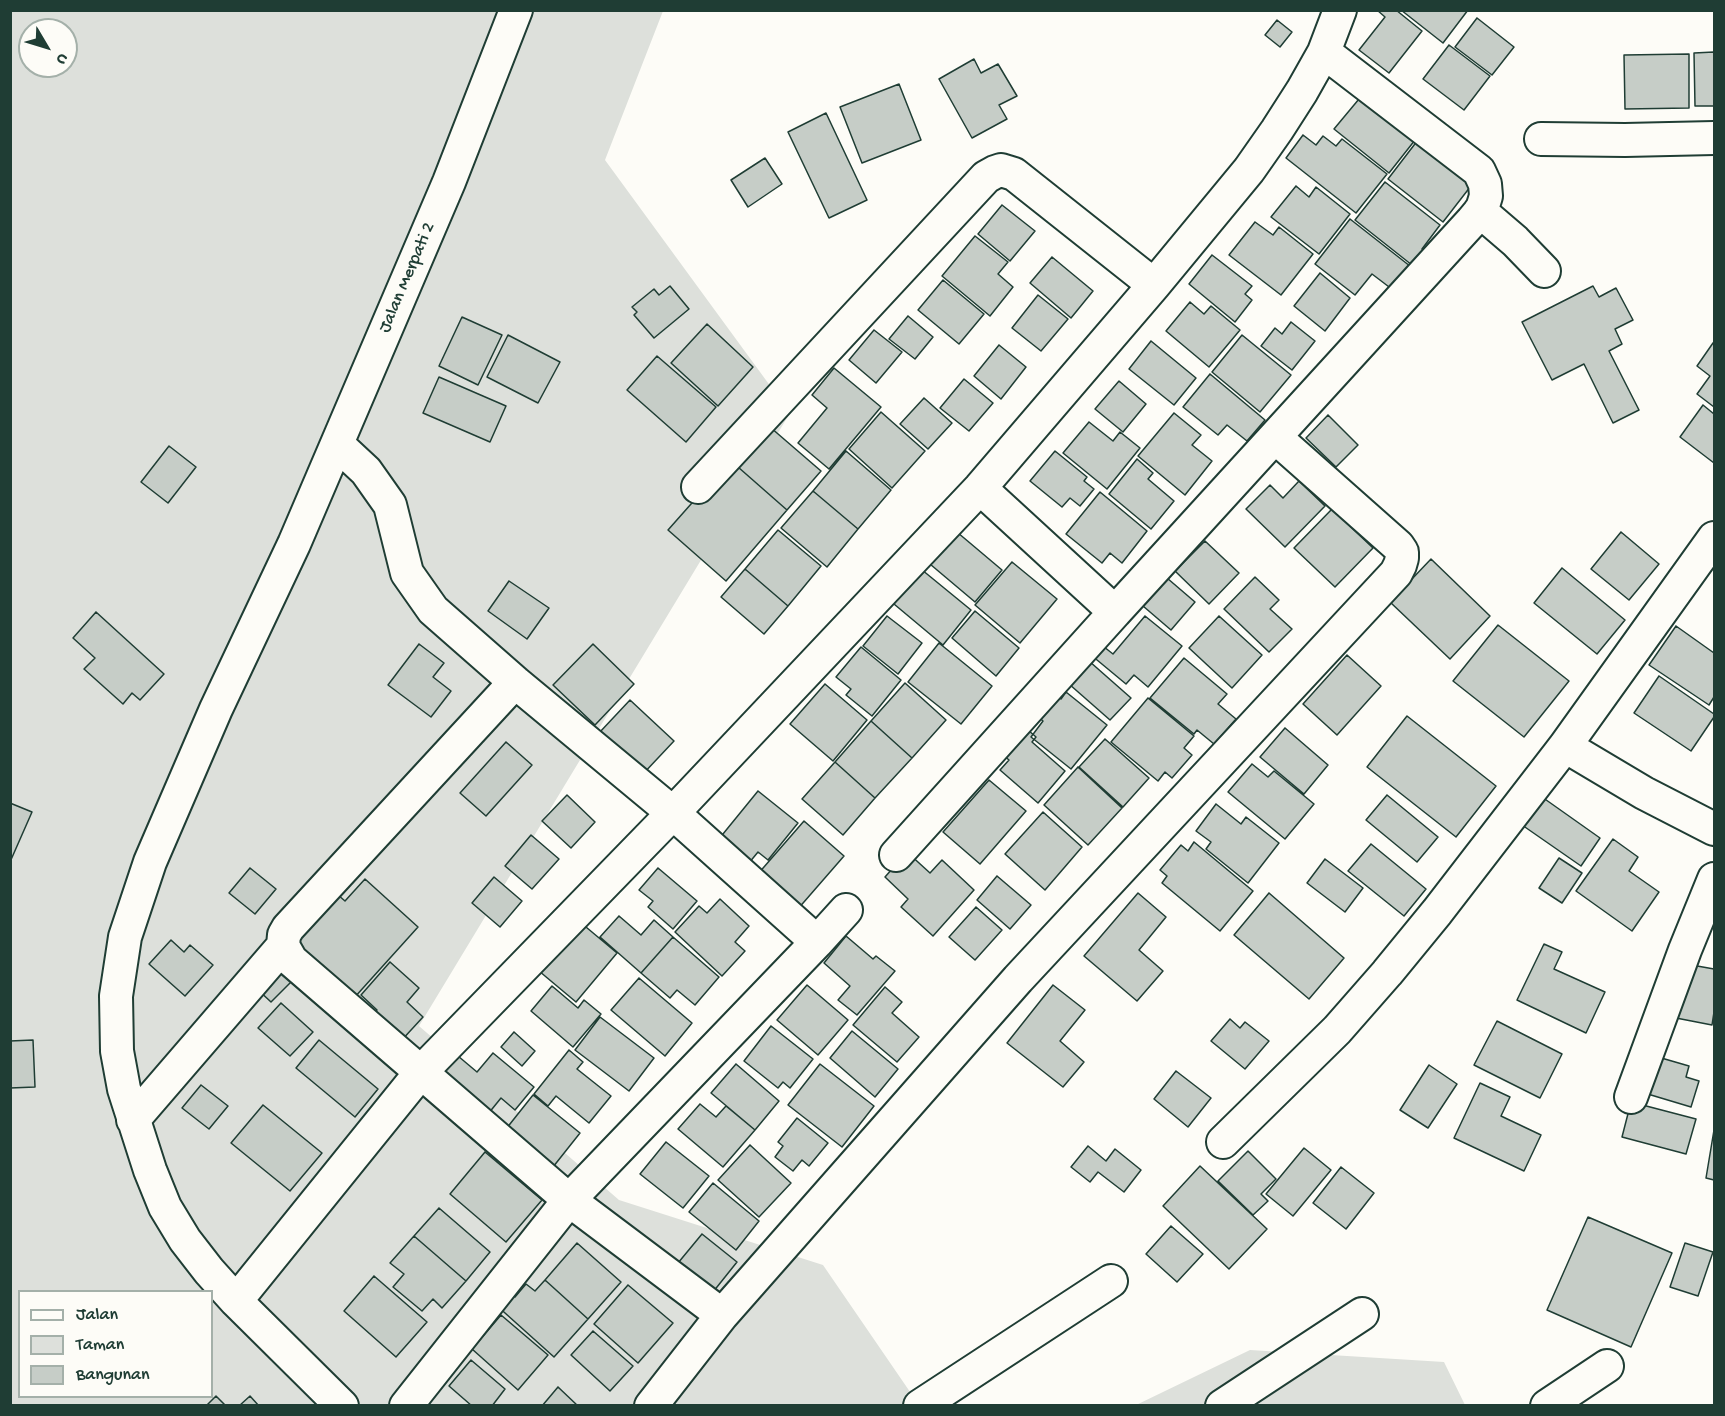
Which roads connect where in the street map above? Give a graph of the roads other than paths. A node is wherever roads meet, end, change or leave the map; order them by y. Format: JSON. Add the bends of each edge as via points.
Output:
{"nodes":[{"id":1,"x":516,"y":10,"type":"edge"},
{"id":2,"x":1340,"y":10,"type":"edge"},
{"id":3,"x":1324,"y":52,"type":"junction"},
{"id":4,"x":1714,"y":138,"type":"edge"},
{"id":5,"x":1541,"y":139,"type":"dead end"},
{"id":6,"x":1480,"y":211,"type":"junction"},
{"id":7,"x":1544,"y":271,"type":"dead end"},
{"id":8,"x":1154,"y":285,"type":"junction"},
{"id":9,"x":1275,"y":437,"type":"junction"},
{"id":10,"x":337,"y":444,"type":"junction"},
{"id":11,"x":698,"y":487,"type":"dead end"},
{"id":12,"x":980,"y":488,"type":"junction"},
{"id":13,"x":1714,"y":538,"type":"edge"},
{"id":14,"x":1115,"y":612,"type":"junction"},
{"id":15,"x":515,"y":682,"type":"junction"},
{"id":16,"x":1565,"y":746,"type":"junction"},
{"id":17,"x":673,"y":813,"type":"junction"},
{"id":18,"x":1714,"y":829,"type":"edge"},
{"id":19,"x":896,"y":855,"type":"dead end"},
{"id":20,"x":1714,"y":879,"type":"edge"},
{"id":21,"x":846,"y":910,"type":"dead end"},
{"id":22,"x":817,"y":942,"type":"junction"},
{"id":23,"x":283,"y":946,"type":"junction"},
{"id":24,"x":420,"y":1072,"type":"junction"},
{"id":25,"x":1631,"y":1097,"type":"dead end"},
{"id":26,"x":133,"y":1120,"type":"junction"},
{"id":27,"x":1223,"y":1142,"type":"dead end"},
{"id":28,"x":569,"y":1200,"type":"junction"},
{"id":29,"x":1111,"y":1281,"type":"dead end"},
{"id":30,"x":237,"y":1301,"type":"junction"},
{"id":31,"x":1362,"y":1314,"type":"dead end"},
{"id":32,"x":722,"y":1315,"type":"junction"},
{"id":33,"x":1607,"y":1366,"type":"dead end"},
{"id":34,"x":342,"y":1406,"type":"edge"},
{"id":35,"x":406,"y":1406,"type":"edge"},
{"id":36,"x":651,"y":1406,"type":"edge"},
{"id":37,"x":920,"y":1406,"type":"edge"},
{"id":38,"x":1222,"y":1406,"type":"edge"},
{"id":39,"x":1547,"y":1406,"type":"edge"}],
"edges":[{"from":1,"to":10,"type":"street","name":"Jalan Merpati 2","via":[[449,182]]},
{"from":2,"to":3,"type":"street"},
{"from":3,"to":6,"type":"street","via":[[1479,171],[1486,196]]},
{"from":3,"to":8,"type":"street","via":[[1260,154]]},
{"from":4,"to":5,"type":"street"},
{"from":6,"to":7,"type":"street"},
{"from":6,"to":9,"type":"street"},
{"from":8,"to":11,"type":"street","via":[[1014,174],[995,172],[986,177]]},
{"from":8,"to":12,"type":"street"},
{"from":9,"to":14,"type":"street"},
{"from":9,"to":32,"type":"street","via":[[1398,546],[1402,558],[1396,573],[1018,979]]},
{"from":10,"to":15,"type":"street","via":[[366,471],[390,505],[407,573],[433,610]]},
{"from":10,"to":26,"type":"street","name":"Jalan Merpati 2","via":[[150,862],[125,937],[116,996],[117,1051]]},
{"from":12,"to":14,"type":"street"},
{"from":12,"to":17,"type":"street"},
{"from":13,"to":16,"type":"street"},
{"from":14,"to":19,"type":"street"},
{"from":15,"to":17,"type":"street"},
{"from":15,"to":23,"type":"street","via":[[288,928]]},
{"from":16,"to":18,"type":"street"},
{"from":16,"to":27,"type":"street","via":[[1387,973],[1337,1030]]},
{"from":17,"to":22,"type":"street"},
{"from":17,"to":24,"type":"street"},
{"from":20,"to":25,"type":"street"},
{"from":21,"to":22,"type":"street"},
{"from":22,"to":28,"type":"street"},
{"from":23,"to":24,"type":"street","via":[[291,960]]},
{"from":23,"to":26,"type":"street"},
{"from":24,"to":28,"type":"street"},
{"from":24,"to":30,"type":"street"},
{"from":26,"to":30,"type":"street","name":"Jalan Merpati 2","via":[[165,1207],[185,1240]]},
{"from":28,"to":32,"type":"street"},
{"from":28,"to":35,"type":"street"},
{"from":29,"to":37,"type":"street"},
{"from":30,"to":34,"type":"street","name":"Jalan Merpati 2"},
{"from":31,"to":38,"type":"street"},
{"from":32,"to":36,"type":"street"},
{"from":33,"to":39,"type":"street"}]}
